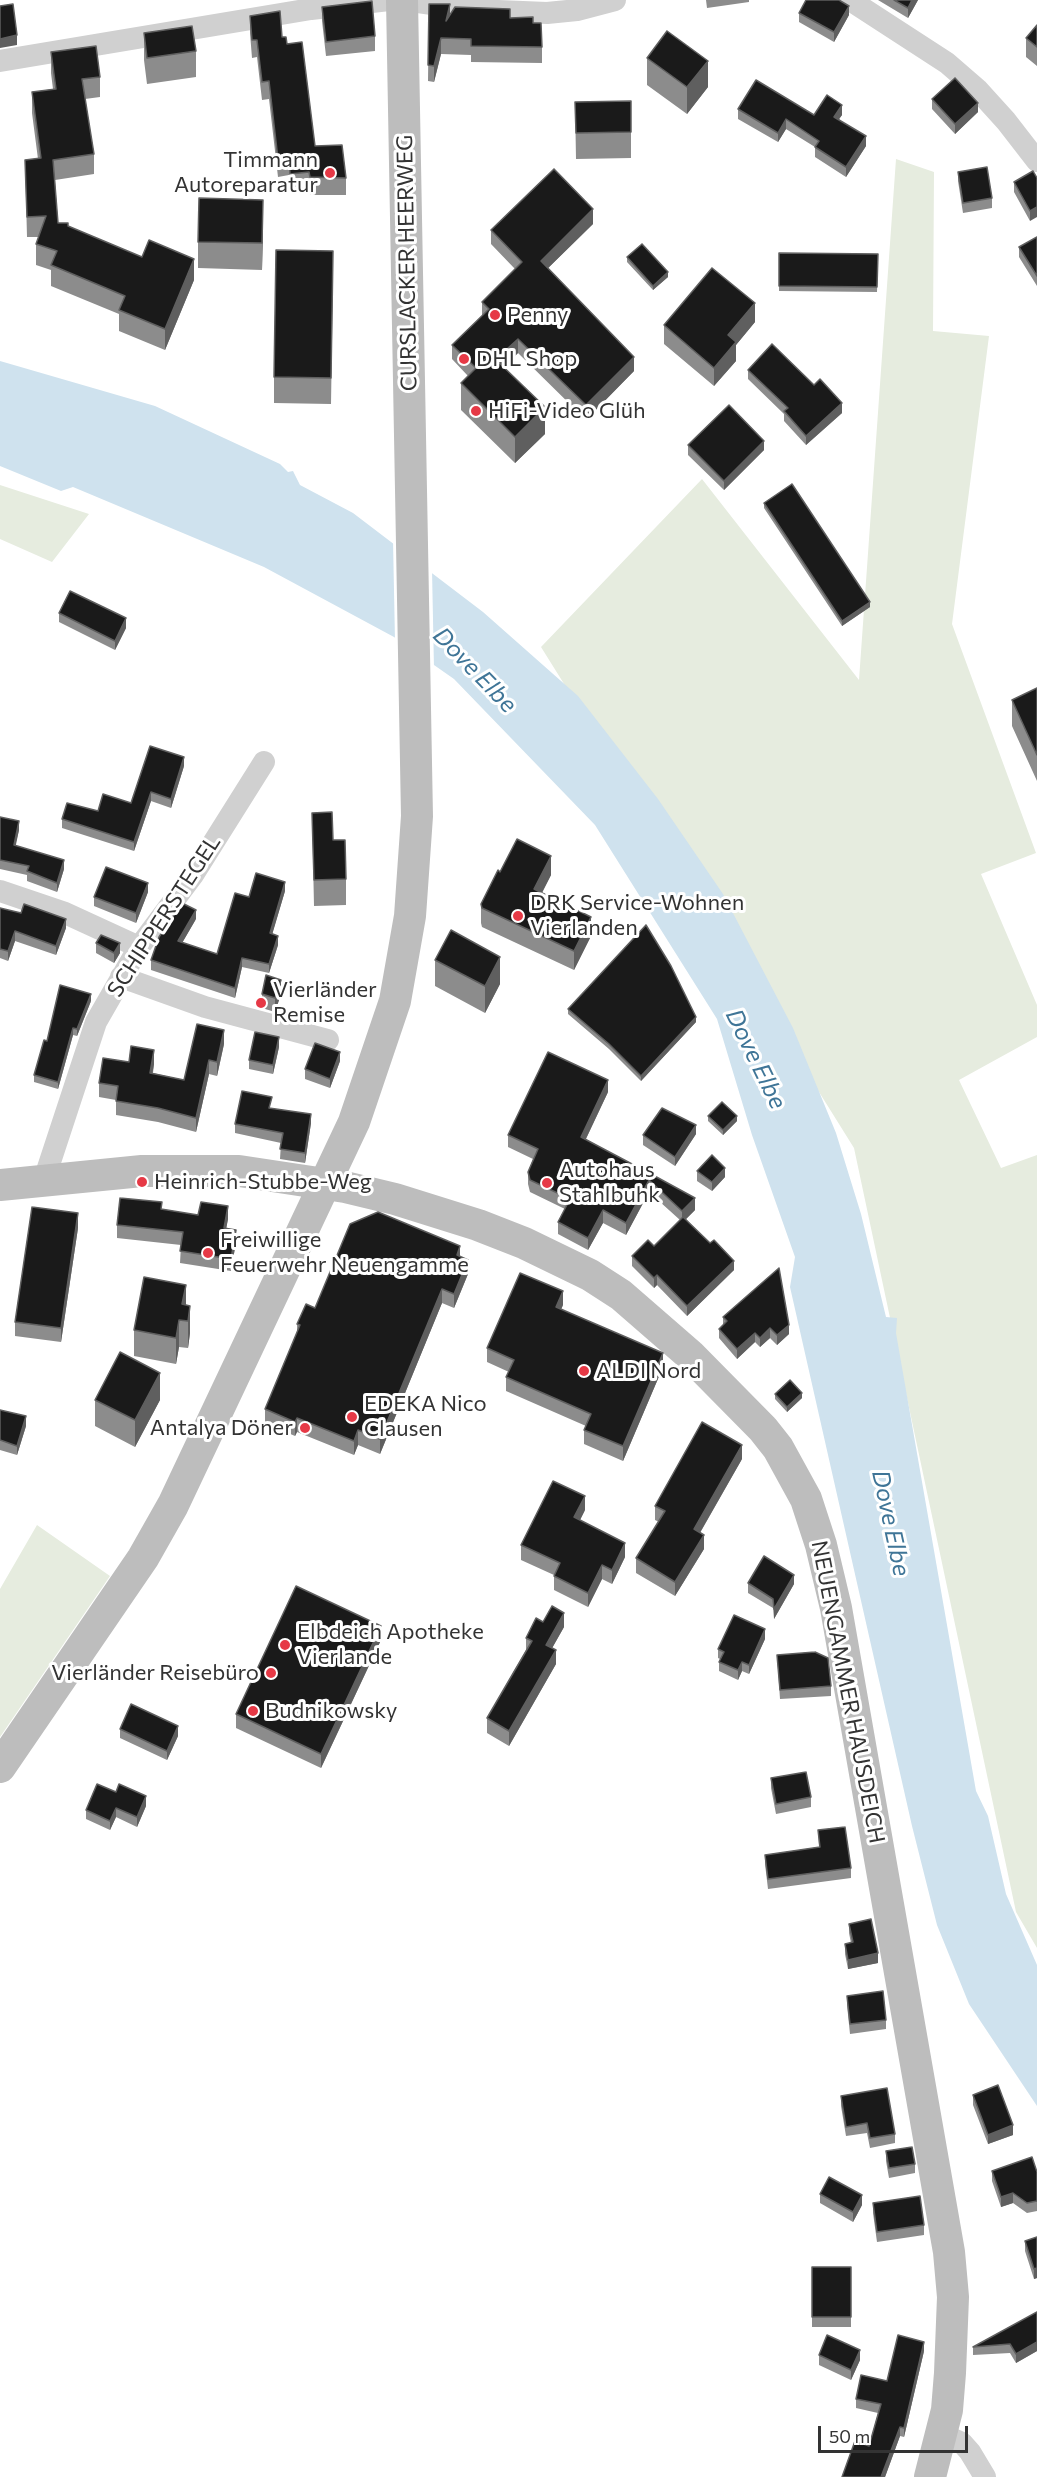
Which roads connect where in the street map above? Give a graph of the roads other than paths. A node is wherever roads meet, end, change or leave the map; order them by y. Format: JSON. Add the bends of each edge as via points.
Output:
{"nodes":[{"id":1,"x":389,"y":0,"type":"edge"},
{"id":2,"x":403,"y":0,"type":"edge"},
{"id":3,"x":615,"y":0,"type":"edge"},
{"id":4,"x":850,"y":0,"type":"edge"},
{"id":5,"x":0,"y":61,"type":"edge"},
{"id":6,"x":1037,"y":161,"type":"edge"},
{"id":7,"x":264,"y":762,"type":"dead end"},
{"id":8,"x":0,"y":891,"type":"edge"},
{"id":9,"x":139,"y":947,"type":"junction"},
{"id":10,"x":121,"y":977,"type":"junction"},
{"id":11,"x":328,"y":1040,"type":"dead end"},
{"id":12,"x":44,"y":1180,"type":"junction"},
{"id":13,"x":326,"y":1184,"type":"junction"},
{"id":14,"x":0,"y":1185,"type":"edge"},
{"id":15,"x":0,"y":1767,"type":"edge"},
{"id":16,"x":942,"y":2434,"type":"junction"},
{"id":17,"x":930,"y":2477,"type":"edge"},
{"id":18,"x":985,"y":2477,"type":"edge"}],
"edges":[{"from":1,"to":5,"type":"street","via":[[311,9]]},
{"from":2,"to":3,"type":"street","via":[[474,10],[547,13]]},
{"from":2,"to":13,"type":"street","name":"CURSLACKER HEERWEG","via":[[417,816],[408,928],[395,1001],[354,1122]]},
{"from":4,"to":6,"type":"street","via":[[962,76],[1006,121]]},
{"from":7,"to":9,"type":"street","name":"SCHIPPERSTEGEL","via":[[193,874]]},
{"from":8,"to":9,"type":"street"},
{"from":9,"to":10,"type":"street","name":"SCHIPPERSTEGEL"},
{"from":10,"to":11,"type":"street","via":[[205,1007]]},
{"from":10,"to":12,"type":"street","name":"SCHIPPERSTEGEL","via":[[96,1022]]},
{"from":12,"to":13,"type":"street","name":"NEUENGAMMER HAUSDEICH","via":[[182,1170],[239,1171]]},
{"from":12,"to":14,"type":"street","name":"NEUENGAMMER HAUSDEICH"},
{"from":13,"to":15,"type":"street","via":[[173,1505],[143,1558]]},
{"from":13,"to":16,"type":"street","name":"NEUENGAMMER HAUSDEICH","via":[[395,1199],[478,1225],[590,1275],[621,1295],[690,1355],[763,1429],[794,1474],[816,1527],[836,1608],[940,2190],[953,2297],[953,2345]]},
{"from":16,"to":17,"type":"street","name":"NEUENGAMMER HAUSDEICH"},
{"from":16,"to":18,"type":"street","via":[[962,2443]]}]}
